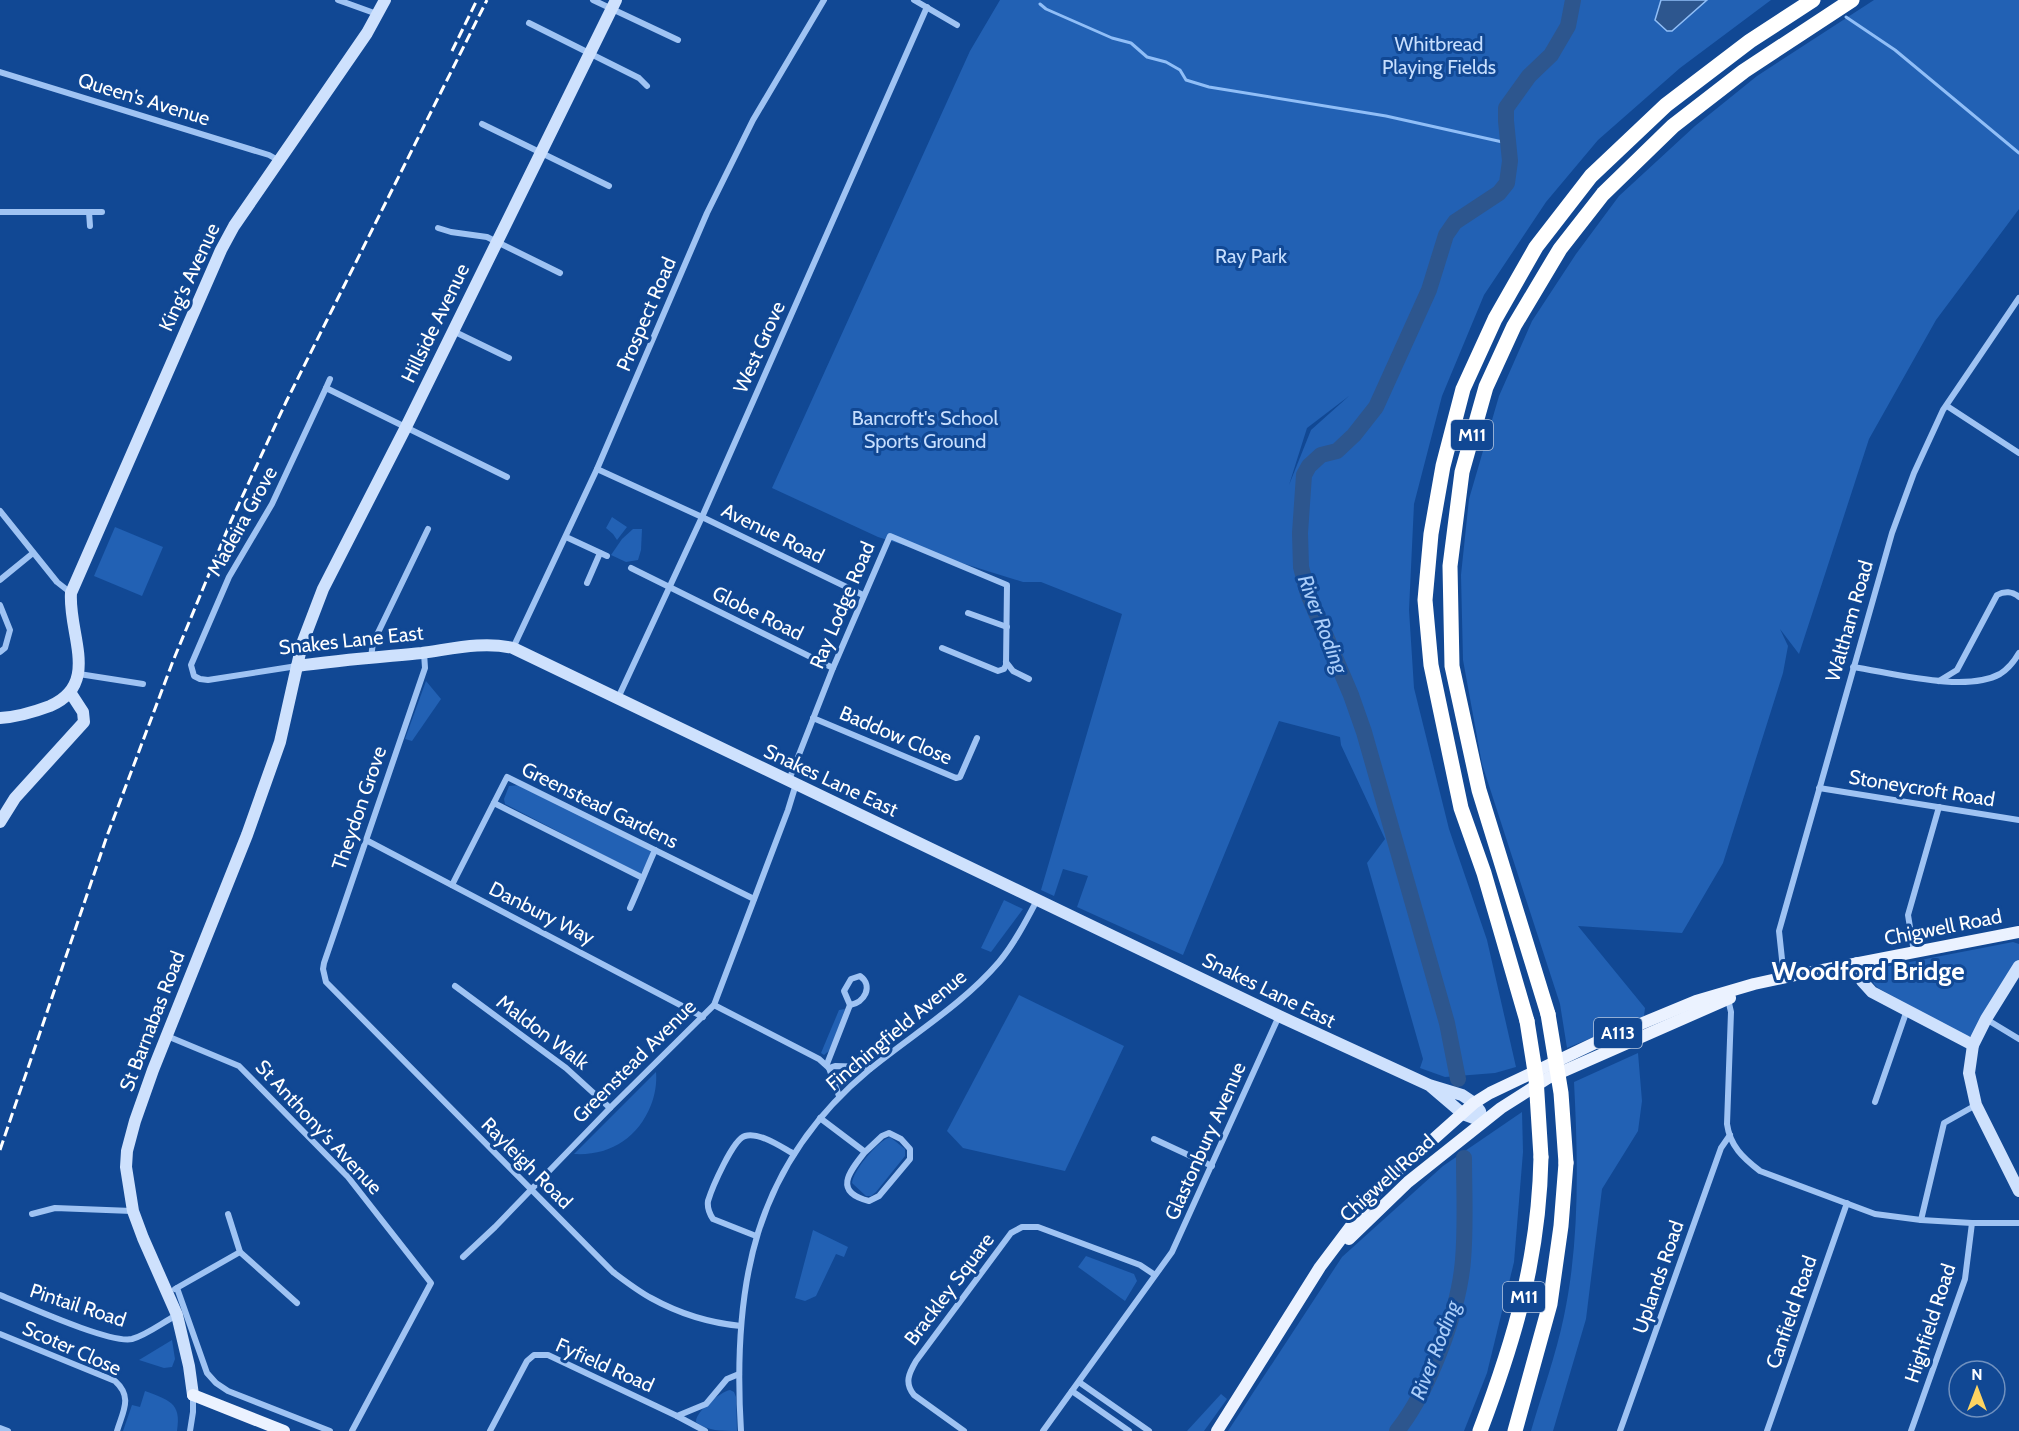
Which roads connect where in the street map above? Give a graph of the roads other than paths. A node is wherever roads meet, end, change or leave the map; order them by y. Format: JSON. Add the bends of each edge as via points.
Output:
{"nodes":[{"id":1,"x":338,"y":0,"type":"edge"},
{"id":2,"x":385,"y":0,"type":"edge"},
{"id":3,"x":593,"y":0,"type":"edge"},
{"id":4,"x":824,"y":0,"type":"edge"},
{"id":5,"x":914,"y":0,"type":"edge"},
{"id":6,"x":1813,"y":0,"type":"edge"},
{"id":7,"x":1852,"y":0,"type":"edge"},
{"id":8,"x":614,"y":5,"type":"edge"},
{"id":9,"x":927,"y":8,"type":"junction"},
{"id":10,"x":379,"y":14,"type":"junction"},
{"id":11,"x":529,"y":23,"type":"dead end"},
{"id":12,"x":957,"y":25,"type":"dead end"},
{"id":13,"x":678,"y":40,"type":"dead end"},
{"id":14,"x":590,"y":54,"type":"junction"},
{"id":15,"x":0,"y":72,"type":"edge"},
{"id":16,"x":647,"y":86,"type":"dead end"},
{"id":17,"x":482,"y":124,"type":"dead end"},
{"id":18,"x":541,"y":154,"type":"junction"},
{"id":19,"x":278,"y":160,"type":"junction"},
{"id":20,"x":609,"y":186,"type":"dead end"},
{"id":21,"x":0,"y":212,"type":"edge"},
{"id":22,"x":89,"y":212,"type":"junction"},
{"id":23,"x":102,"y":212,"type":"dead end"},
{"id":24,"x":90,"y":226,"type":"dead end"},
{"id":25,"x":438,"y":228,"type":"dead end"},
{"id":26,"x":496,"y":243,"type":"junction"},
{"id":27,"x":560,"y":273,"type":"dead end"},
{"id":28,"x":2019,"y":298,"type":"edge"},
{"id":29,"x":452,"y":331,"type":"junction"},
{"id":30,"x":509,"y":358,"type":"dead end"},
{"id":31,"x":330,"y":379,"type":"dead end"},
{"id":32,"x":326,"y":388,"type":"junction"},
{"id":33,"x":1947,"y":406,"type":"junction"},
{"id":34,"x":406,"y":427,"type":"junction"},
{"id":35,"x":2019,"y":453,"type":"edge"},
{"id":36,"x":597,"y":469,"type":"junction"},
{"id":37,"x":507,"y":477,"type":"dead end"},
{"id":38,"x":0,"y":511,"type":"edge"},
{"id":39,"x":702,"y":517,"type":"junction"},
{"id":40,"x":428,"y":529,"type":"dead end"},
{"id":41,"x":566,"y":537,"type":"junction"},
{"id":42,"x":33,"y":554,"type":"junction"},
{"id":43,"x":631,"y":568,"type":"dead end"},
{"id":44,"x":0,"y":580,"type":"edge"},
{"id":45,"x":587,"y":584,"type":"dead end"},
{"id":46,"x":669,"y":588,"type":"junction"},
{"id":47,"x":71,"y":593,"type":"junction"},
{"id":48,"x":863,"y":595,"type":"junction"},
{"id":49,"x":2019,"y":597,"type":"edge"},
{"id":50,"x":0,"y":605,"type":"edge"},
{"id":51,"x":968,"y":613,"type":"dead end"},
{"id":52,"x":1007,"y":627,"type":"junction"},
{"id":53,"x":513,"y":648,"type":"junction"},
{"id":54,"x":942,"y":648,"type":"dead end"},
{"id":55,"x":0,"y":652,"type":"edge"},
{"id":56,"x":424,"y":652,"type":"junction"},
{"id":57,"x":2019,"y":653,"type":"edge"},
{"id":58,"x":371,"y":657,"type":"junction"},
{"id":59,"x":1006,"y":664,"type":"junction"},
{"id":60,"x":297,"y":666,"type":"junction"},
{"id":61,"x":1853,"y":667,"type":"junction"},
{"id":62,"x":833,"y":668,"type":"junction"},
{"id":63,"x":192,"y":671,"type":"joint"},
{"id":64,"x":79,"y":674,"type":"junction"},
{"id":65,"x":1029,"y":679,"type":"dead end"},
{"id":66,"x":1938,"y":681,"type":"junction"},
{"id":67,"x":143,"y":684,"type":"dead end"},
{"id":68,"x":70,"y":692,"type":"junction"},
{"id":69,"x":618,"y":698,"type":"junction"},
{"id":70,"x":0,"y":718,"type":"edge"},
{"id":71,"x":813,"y":718,"type":"junction"},
{"id":72,"x":977,"y":738,"type":"dead end"},
{"id":73,"x":792,"y":782,"type":"junction"},
{"id":74,"x":1819,"y":788,"type":"junction"},
{"id":75,"x":494,"y":803,"type":"junction"},
{"id":76,"x":1939,"y":807,"type":"junction"},
{"id":77,"x":2019,"y":820,"type":"edge"},
{"id":78,"x":0,"y":822,"type":"edge"},
{"id":79,"x":366,"y":840,"type":"junction"},
{"id":80,"x":655,"y":850,"type":"junction"},
{"id":81,"x":641,"y":877,"type":"junction"},
{"id":82,"x":452,"y":885,"type":"junction"},
{"id":83,"x":754,"y":899,"type":"junction"},
{"id":84,"x":1037,"y":900,"type":"junction"},
{"id":85,"x":630,"y":908,"type":"dead end"},
{"id":86,"x":2019,"y":932,"type":"edge"},
{"id":87,"x":1914,"y":952,"type":"junction"},
{"id":88,"x":1857,"y":963,"type":"junction"},
{"id":89,"x":2019,"y":966,"type":"edge"},
{"id":90,"x":324,"y":974,"type":"joint"},
{"id":91,"x":1784,"y":978,"type":"junction"},
{"id":92,"x":454,"y":986,"type":"dead end"},
{"id":93,"x":1727,"y":995,"type":"junction"},
{"id":94,"x":714,"y":1005,"type":"junction"},
{"id":95,"x":849,"y":1005,"type":"junction"},
{"id":96,"x":1908,"y":1010,"type":"junction"},
{"id":97,"x":1279,"y":1016,"type":"junction"},
{"id":98,"x":703,"y":1017,"type":"junction"},
{"id":99,"x":1986,"y":1019,"type":"junction"},
{"id":100,"x":167,"y":1036,"type":"junction"},
{"id":101,"x":2019,"y":1039,"type":"edge"},
{"id":102,"x":1973,"y":1045,"type":"junction"},
{"id":103,"x":828,"y":1066,"type":"junction"},
{"id":104,"x":870,"y":1070,"type":"junction"},
{"id":105,"x":1429,"y":1085,"type":"junction"},
{"id":106,"x":839,"y":1096,"type":"junction"},
{"id":107,"x":1875,"y":1102,"type":"dead end"},
{"id":108,"x":1474,"y":1103,"type":"junction"},
{"id":109,"x":1976,"y":1105,"type":"junction"},
{"id":110,"x":610,"y":1107,"type":"junction"},
{"id":111,"x":1462,"y":1114,"type":"junction"},
{"id":112,"x":820,"y":1118,"type":"junction"},
{"id":113,"x":1482,"y":1121,"type":"junction"},
{"id":114,"x":1730,"y":1135,"type":"junction"},
{"id":115,"x":1154,"y":1139,"type":"dead end"},
{"id":116,"x":865,"y":1152,"type":"junction"},
{"id":117,"x":794,"y":1154,"type":"junction"},
{"id":118,"x":1212,"y":1166,"type":"junction"},
{"id":119,"x":530,"y":1190,"type":"junction"},
{"id":120,"x":2019,"y":1191,"type":"edge"},
{"id":121,"x":1847,"y":1203,"type":"junction"},
{"id":122,"x":133,"y":1211,"type":"junction"},
{"id":123,"x":32,"y":1214,"type":"dead end"},
{"id":124,"x":228,"y":1214,"type":"dead end"},
{"id":125,"x":1921,"y":1220,"type":"junction"},
{"id":126,"x":2019,"y":1223,"type":"edge"},
{"id":127,"x":1972,"y":1224,"type":"junction"},
{"id":128,"x":756,"y":1236,"type":"junction"},
{"id":129,"x":240,"y":1252,"type":"junction"},
{"id":130,"x":463,"y":1257,"type":"dead end"},
{"id":131,"x":1320,"y":1267,"type":"junction"},
{"id":132,"x":1155,"y":1275,"type":"junction"},
{"id":133,"x":173,"y":1290,"type":"junction"},
{"id":134,"x":0,"y":1295,"type":"edge"},
{"id":135,"x":297,"y":1303,"type":"dead end"},
{"id":136,"x":177,"y":1315,"type":"junction"},
{"id":137,"x":741,"y":1326,"type":"junction"},
{"id":138,"x":0,"y":1334,"type":"edge"},
{"id":139,"x":739,"y":1374,"type":"junction"},
{"id":140,"x":1078,"y":1382,"type":"junction"},
{"id":141,"x":1072,"y":1391,"type":"junction"},
{"id":142,"x":192,"y":1395,"type":"junction"},
{"id":143,"x":676,"y":1416,"type":"junction"},
{"id":144,"x":0,"y":1428,"type":"edge"},
{"id":145,"x":9,"y":1431,"type":"edge"},
{"id":146,"x":117,"y":1431,"type":"edge"},
{"id":147,"x":190,"y":1431,"type":"edge"},
{"id":148,"x":284,"y":1431,"type":"edge"},
{"id":149,"x":330,"y":1431,"type":"edge"},
{"id":150,"x":352,"y":1431,"type":"edge"},
{"id":151,"x":490,"y":1431,"type":"edge"},
{"id":152,"x":705,"y":1431,"type":"edge"},
{"id":153,"x":741,"y":1431,"type":"edge"},
{"id":154,"x":964,"y":1431,"type":"edge"},
{"id":155,"x":1043,"y":1431,"type":"edge"},
{"id":156,"x":1129,"y":1431,"type":"edge"},
{"id":157,"x":1149,"y":1431,"type":"edge"},
{"id":158,"x":1217,"y":1431,"type":"edge"},
{"id":159,"x":1480,"y":1431,"type":"edge"},
{"id":160,"x":1515,"y":1431,"type":"edge"},
{"id":161,"x":1620,"y":1431,"type":"edge"},
{"id":162,"x":1767,"y":1431,"type":"edge"},
{"id":163,"x":1911,"y":1431,"type":"edge"}],
"edges":[{"from":1,"to":10,"type":"street"},
{"from":2,"to":10,"type":"street","name":"King's Avenue"},
{"from":3,"to":8,"type":"street"},
{"from":4,"to":36,"type":"street","name":"Prospect Road","via":[[735,157]]},
{"from":5,"to":9,"type":"street"},
{"from":6,"to":159,"type":"highway","number":"M11","bridge":true,"via":[[1750,41],[1666,105],[1591,176],[1536,247],[1495,319],[1463,388],[1443,466],[1425,600],[1431,665],[1461,808],[1527,1020],[1536,1077],[1541,1157],[1536,1238],[1524,1300]]},
{"from":7,"to":160,"type":"highway","number":"M11","bridge":true,"via":[[1744,71],[1673,126],[1603,194],[1560,249],[1514,326],[1486,387],[1462,472],[1450,566],[1452,666],[1479,790],[1548,1014],[1561,1093],[1566,1163],[1550,1304]]},
{"from":8,"to":13,"type":"street"},
{"from":8,"to":14,"type":"street","name":"Hillside Avenue"},
{"from":9,"to":12,"type":"street"},
{"from":9,"to":39,"type":"street","name":"West Grove"},
{"from":10,"to":19,"type":"street","name":"King's Avenue"},
{"from":11,"to":14,"type":"street"},
{"from":14,"to":16,"type":"street","via":[[639,78]]},
{"from":14,"to":18,"type":"street","name":"Hillside Avenue"},
{"from":15,"to":19,"type":"street","name":"Queen's Avenue","via":[[269,154]]},
{"from":17,"to":18,"type":"street"},
{"from":18,"to":20,"type":"street"},
{"from":18,"to":26,"type":"street","name":"Hillside Avenue"},
{"from":19,"to":47,"type":"street","name":"King's Avenue","via":[[221,250]]},
{"from":21,"to":22,"type":"street"},
{"from":22,"to":23,"type":"street"},
{"from":22,"to":24,"type":"street"},
{"from":25,"to":26,"type":"street","via":[[487,237]]},
{"from":26,"to":27,"type":"street"},
{"from":26,"to":29,"type":"street","name":"Hillside Avenue"},
{"from":28,"to":33,"type":"street","name":"Waltham Road"},
{"from":29,"to":30,"type":"street"},
{"from":29,"to":34,"type":"street","name":"Hillside Avenue"},
{"from":31,"to":32,"type":"street","name":"Madeira Grove"},
{"from":32,"to":34,"type":"street"},
{"from":32,"to":63,"type":"street","name":"Madeira Grove","via":[[272,504],[229,578],[193,658]]},
{"from":33,"to":35,"type":"street"},
{"from":33,"to":61,"type":"street","name":"Waltham Road","via":[[1914,473],[1892,533]]},
{"from":34,"to":37,"type":"street"},
{"from":34,"to":60,"type":"street","name":"Hillside Avenue","via":[[323,589]]},
{"from":36,"to":39,"type":"street","name":"Avenue Road"},
{"from":36,"to":41,"type":"street","name":"Prospect Road"},
{"from":38,"to":42,"type":"street"},
{"from":39,"to":46,"type":"street","name":"West Grove"},
{"from":39,"to":48,"type":"street","name":"Avenue Road"},
{"from":40,"to":58,"type":"street","via":[[373,643]]},
{"from":41,"to":45,"type":"street","via":[[604,555]]},
{"from":41,"to":53,"type":"street","name":"Prospect Road"},
{"from":42,"to":44,"type":"street"},
{"from":42,"to":47,"type":"street"},
{"from":43,"to":46,"type":"street","name":"Globe Road"},
{"from":46,"to":62,"type":"street","name":"Globe Road"},
{"from":46,"to":69,"type":"street","name":"West Grove"},
{"from":47,"to":64,"type":"street"},
{"from":48,"to":52,"type":"street","name":"Ray Lodge Road","via":[[892,536],[1007,585]]},
{"from":48,"to":62,"type":"street","name":"Ray Lodge Road"},
{"from":49,"to":66,"type":"street","via":[[2007,592],[1997,595],[1957,670]]},
{"from":50,"to":55,"type":"street","via":[[10,630]]},
{"from":51,"to":52,"type":"street"},
{"from":52,"to":59,"type":"street","name":"Ray Lodge Road"},
{"from":53,"to":56,"type":"street","name":"Snakes Lane East","via":[[502,645]]},
{"from":53,"to":69,"type":"street","name":"Snakes Lane East"},
{"from":54,"to":59,"type":"street","via":[[998,671]]},
{"from":56,"to":58,"type":"street","name":"Snakes Lane East"},
{"from":56,"to":79,"type":"street","name":"Theydon Grove","via":[[424,668]]},
{"from":57,"to":66,"type":"street","via":[[2001,673],[1971,683]]},
{"from":58,"to":60,"type":"street","name":"Snakes Lane East"},
{"from":59,"to":65,"type":"street"},
{"from":60,"to":63,"type":"street","name":"Snakes Lane East","via":[[208,680],[200,679]]},
{"from":60,"to":100,"type":"street","name":"St Barnabas Road","via":[[276,752]]},
{"from":61,"to":66,"type":"street"},
{"from":61,"to":74,"type":"street","name":"Waltham Road"},
{"from":62,"to":71,"type":"street","name":"Ray Lodge Road"},
{"from":64,"to":67,"type":"street"},
{"from":64,"to":68,"type":"street"},
{"from":68,"to":70,"type":"street","via":[[42,709]]},
{"from":68,"to":78,"type":"street","via":[[83,712],[84,722],[15,798]]},
{"from":69,"to":73,"type":"street","name":"Snakes Lane East"},
{"from":71,"to":72,"type":"street","name":"Baddow Close","via":[[956,778],[960,777]]},
{"from":71,"to":73,"type":"street","name":"Ray Lodge Road"},
{"from":73,"to":83,"type":"street","name":"Greenstead Avenue"},
{"from":73,"to":84,"type":"street","name":"Snakes Lane East"},
{"from":74,"to":76,"type":"street","name":"Stoneycroft Road"},
{"from":74,"to":91,"type":"street","name":"Waltham Road","via":[[1779,931]]},
{"from":75,"to":80,"type":"street","name":"Greenstead Gardens","via":[[509,777]]},
{"from":75,"to":81,"type":"street"},
{"from":75,"to":82,"type":"street","name":"Greenstead Gardens"},
{"from":76,"to":77,"type":"street","name":"Stoneycroft Road"},
{"from":76,"to":87,"type":"street","via":[[1908,915]]},
{"from":79,"to":82,"type":"street","name":"Danbury Way"},
{"from":79,"to":90,"type":"street","name":"Theydon Grove","via":[[324,963]]},
{"from":80,"to":81,"type":"street"},
{"from":80,"to":83,"type":"street","name":"Greenstead Gardens"},
{"from":81,"to":85,"type":"street"},
{"from":82,"to":98,"type":"street","name":"Danbury Way"},
{"from":83,"to":94,"type":"street","name":"Greenstead Avenue"},
{"from":84,"to":97,"type":"street","name":"Snakes Lane East"},
{"from":84,"to":104,"type":"street","name":"Finchingfield Avenue","via":[[1000,961],[970,992]]},
{"from":86,"to":87,"type":"main road","name":"Chigwell Road","number":"A113"},
{"from":87,"to":88,"type":"main road","name":"Chigwell Road","number":"A113"},
{"from":88,"to":91,"type":"main road","name":"Chigwell Road","number":"A113"},
{"from":88,"to":96,"type":"street","via":[[1862,981],[1872,992]]},
{"from":89,"to":99,"type":"street"},
{"from":90,"to":119,"type":"street","name":"Rayleigh Road","via":[[326,982]]},
{"from":91,"to":93,"type":"main road","name":"Chigwell Road","number":"A113"},
{"from":92,"to":110,"type":"street","name":"Maldon Walk","via":[[566,1068]]},
{"from":93,"to":108,"type":"main road","name":"Chigwell Road","number":"A113","via":[[1659,1015]]},
{"from":93,"to":113,"type":"main road","name":"Chigwell Road","number":"A113","via":[[1548,1077]]},
{"from":93,"to":114,"type":"street","via":[[1731,1012],[1727,1124]]},
{"from":94,"to":98,"type":"street","name":"Greenstead Avenue"},
{"from":94,"to":103,"type":"street"},
{"from":95,"to":95,"type":"street","via":[[844,991],[851,979],[860,976],[867,984],[865,996]]},
{"from":95,"to":103,"type":"street"},
{"from":96,"to":102,"type":"street"},
{"from":96,"to":107,"type":"street"},
{"from":97,"to":105,"type":"street","name":"Snakes Lane East"},
{"from":97,"to":118,"type":"street","name":"Glastonbury Avenue"},
{"from":98,"to":110,"type":"street","name":"Greenstead Avenue"},
{"from":99,"to":101,"type":"street"},
{"from":99,"to":102,"type":"street"},
{"from":100,"to":122,"type":"street","name":"St Barnabas Road","via":[[127,1152]]},
{"from":100,"to":150,"type":"street","name":"St Anthony's Avenue","via":[[239,1066],[348,1177],[431,1283]]},
{"from":102,"to":109,"type":"street","via":[[1969,1073]]},
{"from":103,"to":104,"type":"street"},
{"from":103,"to":106,"type":"street"},
{"from":104,"to":106,"type":"street","name":"Finchingfield Avenue"},
{"from":105,"to":108,"type":"street","name":"Snakes Lane East"},
{"from":105,"to":111,"type":"street","name":"Snakes Lane East"},
{"from":106,"to":112,"type":"street","name":"Finchingfield Avenue"},
{"from":108,"to":111,"type":"main road","name":"Chigwell Road","number":"A113"},
{"from":108,"to":113,"type":"street"},
{"from":109,"to":120,"type":"street"},
{"from":109,"to":125,"type":"street","via":[[1944,1123]]},
{"from":110,"to":119,"type":"street","name":"Greenstead Avenue"},
{"from":111,"to":113,"type":"street"},
{"from":111,"to":131,"type":"main road","name":"Chigwell Road","number":"A113","via":[[1381,1186]]},
{"from":112,"to":116,"type":"street"},
{"from":112,"to":117,"type":"street","name":"Finchingfield Avenue"},
{"from":113,"to":131,"type":"main road","name":"Chigwell Road","number":"A113","via":[[1408,1182]]},
{"from":114,"to":121,"type":"street","via":[[1738,1152],[1760,1171]]},
{"from":114,"to":161,"type":"street","name":"Uplands Road","via":[[1721,1148]]},
{"from":115,"to":118,"type":"street"},
{"from":116,"to":116,"type":"street","via":[[889,1133],[907,1144],[911,1154],[879,1196],[869,1201],[859,1198],[847,1182]]},
{"from":117,"to":128,"type":"street","name":"Finchingfield Avenue","via":[[773,1190]]},
{"from":117,"to":128,"type":"street","via":[[754,1136],[739,1139],[733,1147],[708,1201],[709,1213],[712,1219]]},
{"from":118,"to":132,"type":"street","name":"Glastonbury Avenue","via":[[1172,1252]]},
{"from":119,"to":130,"type":"street","name":"Greenstead Avenue"},
{"from":119,"to":137,"type":"street","name":"Rayleigh Road","via":[[613,1272],[651,1299],[686,1314]]},
{"from":121,"to":125,"type":"street","via":[[1875,1214]]},
{"from":121,"to":162,"type":"street","name":"Canfield Road"},
{"from":122,"to":123,"type":"street","via":[[55,1208]]},
{"from":122,"to":133,"type":"street","name":"St Barnabas Road","via":[[143,1238]]},
{"from":124,"to":129,"type":"street"},
{"from":125,"to":127,"type":"street"},
{"from":126,"to":127,"type":"street"},
{"from":127,"to":163,"type":"street","name":"Highfield Road","via":[[1965,1279]]},
{"from":128,"to":137,"type":"street","name":"Finchingfield Avenue"},
{"from":129,"to":133,"type":"street"},
{"from":129,"to":135,"type":"street"},
{"from":131,"to":158,"type":"main road","name":"Chigwell Road","number":"A113"},
{"from":132,"to":140,"type":"street"},
{"from":132,"to":154,"type":"street","name":"Brackley Square","via":[[1140,1265],[1038,1227],[1022,1227],[1011,1233],[908,1376],[914,1395]]},
{"from":133,"to":136,"type":"street","name":"St Barnabas Road"},
{"from":133,"to":149,"type":"street","via":[[207,1373],[216,1383]]},
{"from":134,"to":136,"type":"street","name":"Pintail Road","via":[[122,1340],[135,1338]]},
{"from":136,"to":142,"type":"street","name":"St Barnabas Road"},
{"from":137,"to":139,"type":"street","name":"Finchingfield Avenue"},
{"from":138,"to":146,"type":"street","name":"Scoter Close","via":[[115,1381],[126,1396]]},
{"from":139,"to":143,"type":"street","via":[[727,1379],[706,1404]]},
{"from":139,"to":153,"type":"street","name":"Finchingfield Avenue"},
{"from":140,"to":141,"type":"street"},
{"from":140,"to":157,"type":"street"},
{"from":141,"to":155,"type":"street"},
{"from":141,"to":156,"type":"street"},
{"from":142,"to":147,"type":"street"},
{"from":142,"to":148,"type":"main road"},
{"from":143,"to":151,"type":"street","name":"Fyfield Road","via":[[548,1355],[534,1355]]},
{"from":143,"to":152,"type":"street","name":"Fyfield Road"},
{"from":144,"to":145,"type":"street"}]}
